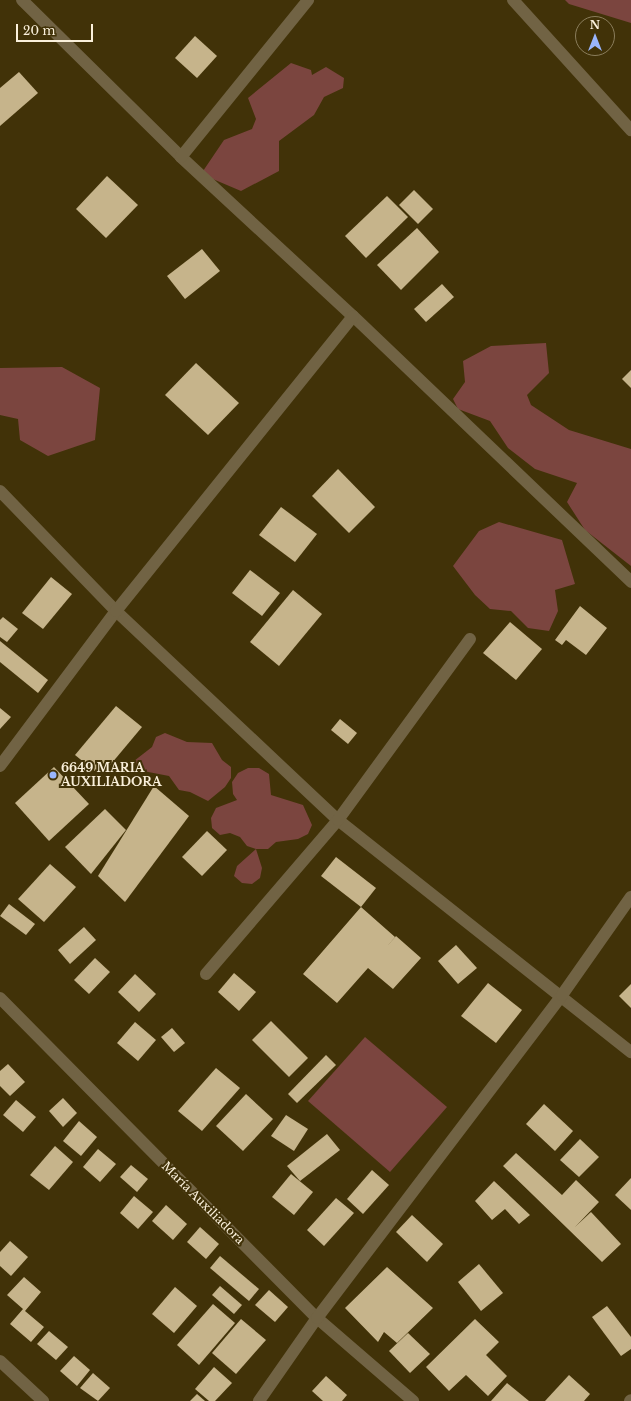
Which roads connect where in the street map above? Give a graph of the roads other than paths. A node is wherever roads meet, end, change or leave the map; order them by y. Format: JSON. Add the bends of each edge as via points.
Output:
{"nodes":[{"id":1,"x":22,"y":0,"type":"edge"},
{"id":2,"x":308,"y":0,"type":"edge"},
{"id":3,"x":513,"y":0,"type":"edge"},
{"id":4,"x":631,"y":130,"type":"edge"},
{"id":5,"x":181,"y":157,"type":"junction"},
{"id":6,"x":353,"y":316,"type":"junction"},
{"id":7,"x":0,"y":491,"type":"edge"},
{"id":8,"x":631,"y":582,"type":"edge"},
{"id":9,"x":116,"y":611,"type":"junction"},
{"id":10,"x":470,"y":639,"type":"dead end"},
{"id":11,"x":0,"y":766,"type":"edge"},
{"id":12,"x":338,"y":820,"type":"junction"},
{"id":13,"x":631,"y":897,"type":"edge"},
{"id":14,"x":206,"y":974,"type":"dead end"},
{"id":15,"x":562,"y":995,"type":"junction"},
{"id":16,"x":0,"y":998,"type":"edge"},
{"id":17,"x":631,"y":1052,"type":"edge"},
{"id":18,"x":317,"y":1318,"type":"junction"},
{"id":19,"x":0,"y":1361,"type":"edge"},
{"id":20,"x":43,"y":1401,"type":"edge"},
{"id":21,"x":259,"y":1401,"type":"edge"},
{"id":22,"x":413,"y":1401,"type":"edge"}],
"edges":[{"from":1,"to":5,"type":"street"},
{"from":2,"to":5,"type":"street"},
{"from":3,"to":4,"type":"street"},
{"from":5,"to":6,"type":"street"},
{"from":6,"to":8,"type":"street"},
{"from":6,"to":9,"type":"street"},
{"from":7,"to":9,"type":"street"},
{"from":9,"to":11,"type":"street"},
{"from":9,"to":12,"type":"street"},
{"from":10,"to":12,"type":"street"},
{"from":12,"to":14,"type":"street"},
{"from":12,"to":15,"type":"street"},
{"from":13,"to":15,"type":"street"},
{"from":15,"to":17,"type":"street"},
{"from":15,"to":18,"type":"street"},
{"from":16,"to":18,"type":"street","name":"María Auxiliadora"},
{"from":18,"to":21,"type":"street"},
{"from":18,"to":22,"type":"street","name":"María Auxiliadora"},
{"from":19,"to":20,"type":"street"}]}
